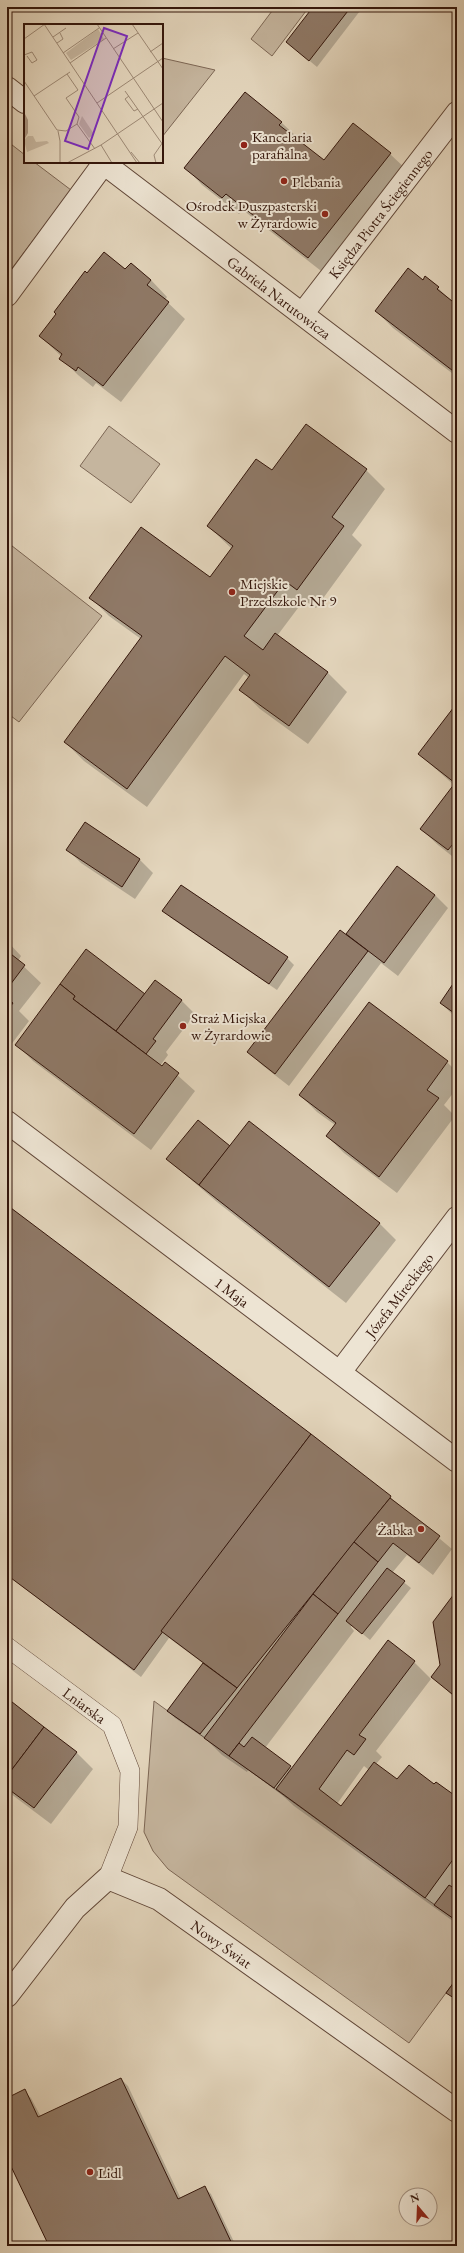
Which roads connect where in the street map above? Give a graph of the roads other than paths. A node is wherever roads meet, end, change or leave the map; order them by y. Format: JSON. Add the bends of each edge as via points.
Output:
{"nodes":[{"id":1,"x":7,"y":88,"type":"edge"},
{"id":2,"x":24,"y":101,"type":"edge"},
{"id":3,"x":457,"y":113,"type":"edge"},
{"id":4,"x":103,"y":163,"type":"edge"},
{"id":5,"x":7,"y":295,"type":"edge"},
{"id":6,"x":303,"y":313,"type":"junction"},
{"id":7,"x":457,"y":432,"type":"edge"},
{"id":8,"x":7,"y":1122,"type":"edge"},
{"id":9,"x":457,"y":1218,"type":"edge"},
{"id":10,"x":340,"y":1372,"type":"junction"},
{"id":11,"x":457,"y":1461,"type":"edge"},
{"id":12,"x":7,"y":1648,"type":"edge"},
{"id":13,"x":108,"y":1878,"type":"junction"},
{"id":14,"x":7,"y":1996,"type":"edge"},
{"id":15,"x":457,"y":2111,"type":"edge"}],
"edges":[{"from":1,"to":2,"type":"street"},
{"from":3,"to":6,"type":"street","name":"Księdza Piotra Ściegiennego"},
{"from":4,"to":5,"type":"street"},
{"from":4,"to":6,"type":"street","name":"Gabriela Narutowicza"},
{"from":6,"to":7,"type":"street","name":"Gabriela Narutowicza"},
{"from":8,"to":10,"type":"street","name":"1 Maja"},
{"from":9,"to":10,"type":"street","name":"Józefa Mireckiego"},
{"from":10,"to":11,"type":"street","name":"1 Maja"},
{"from":12,"to":13,"type":"lane","name":"Lniarska","via":[[112,1725],[130,1771],[128,1827]]},
{"from":13,"to":14,"type":"street","via":[[75,1908]]},
{"from":13,"to":15,"type":"street","name":"Nowy Świat","via":[[159,1899]]}]}
